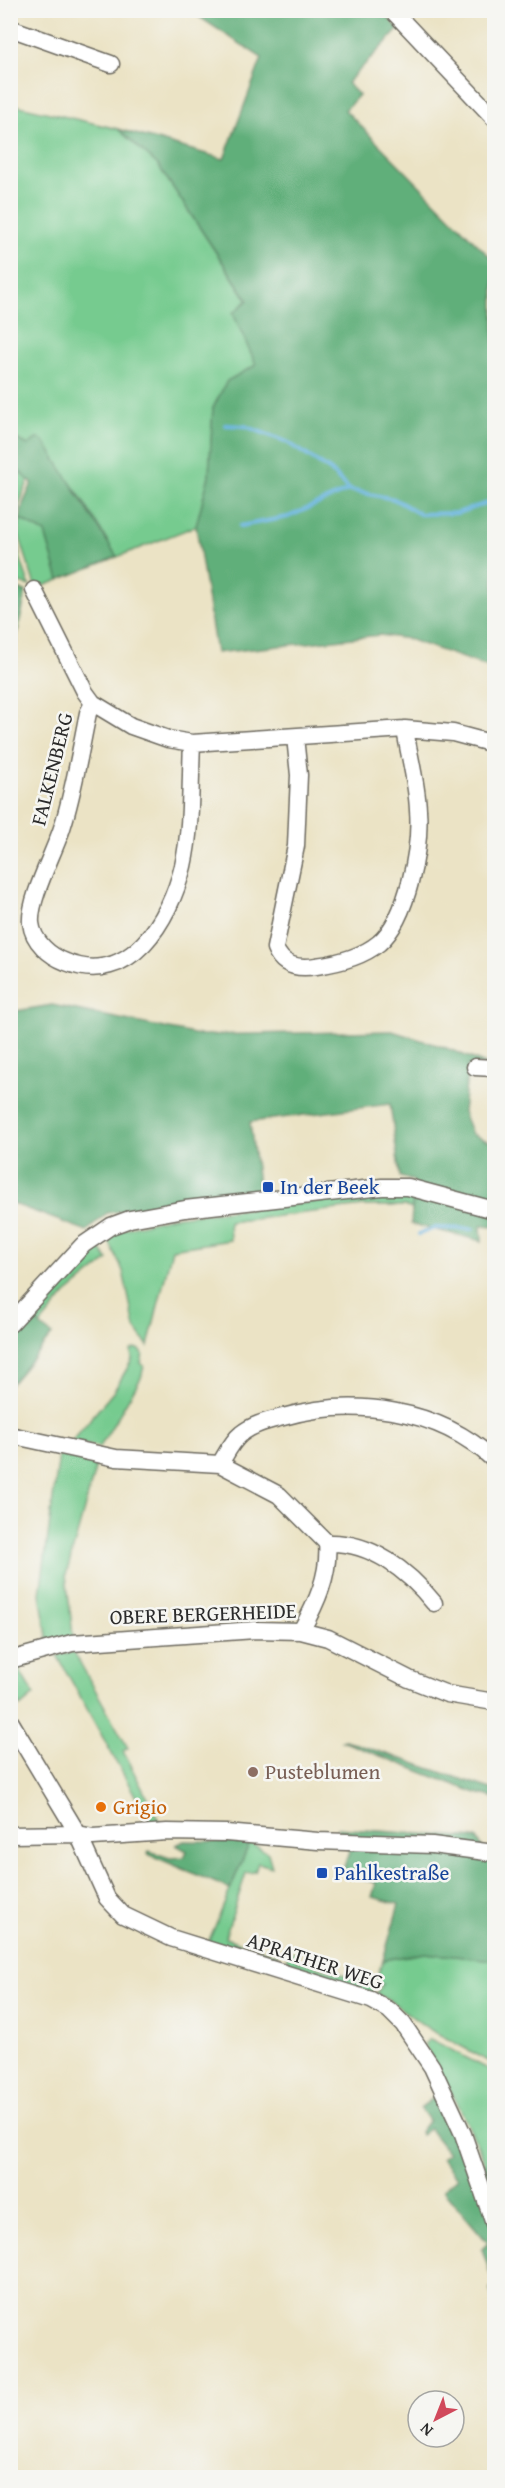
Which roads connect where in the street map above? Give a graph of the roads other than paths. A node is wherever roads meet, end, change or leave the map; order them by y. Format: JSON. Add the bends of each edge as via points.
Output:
{"nodes":[{"id":1,"x":393,"y":10,"type":"edge"},
{"id":2,"x":10,"y":28,"type":"edge"},
{"id":3,"x":111,"y":63,"type":"dead end"},
{"id":4,"x":495,"y":118,"type":"edge"},
{"id":5,"x":34,"y":590,"type":"dead end"},
{"id":6,"x":93,"y":703,"type":"junction"},
{"id":7,"x":405,"y":729,"type":"junction"},
{"id":8,"x":294,"y":737,"type":"junction"},
{"id":9,"x":192,"y":743,"type":"junction"},
{"id":10,"x":495,"y":744,"type":"edge"},
{"id":11,"x":475,"y":1067,"type":"dead end"},
{"id":12,"x":495,"y":1068,"type":"edge"},
{"id":13,"x":495,"y":1209,"type":"edge"},
{"id":14,"x":10,"y":1324,"type":"edge"},
{"id":15,"x":10,"y":1435,"type":"edge"},
{"id":16,"x":495,"y":1460,"type":"edge"},
{"id":17,"x":220,"y":1464,"type":"junction"},
{"id":18,"x":327,"y":1543,"type":"junction"},
{"id":19,"x":434,"y":1603,"type":"dead end"},
{"id":20,"x":301,"y":1631,"type":"junction"},
{"id":21,"x":10,"y":1659,"type":"edge"},
{"id":22,"x":495,"y":1702,"type":"edge"},
{"id":23,"x":10,"y":1721,"type":"edge"},
{"id":24,"x":78,"y":1834,"type":"junction"},
{"id":25,"x":10,"y":1835,"type":"edge"},
{"id":26,"x":495,"y":1853,"type":"edge"},
{"id":27,"x":495,"y":2224,"type":"edge"}],
"edges":[{"from":1,"to":4,"type":"street"},
{"from":2,"to":3,"type":"street"},
{"from":5,"to":6,"type":"street","name":"FALKENBERG"},
{"from":6,"to":9,"type":"street","name":"FALKENBERG","via":[[144,732]]},
{"from":6,"to":9,"type":"street","name":"FALKENBERG","via":[[62,828],[31,918],[38,941],[65,962],[93,969],[122,962],[142,944],[167,910],[183,865]]},
{"from":7,"to":8,"type":"street","name":"FALKENBERG"},
{"from":7,"to":8,"type":"street","via":[[418,811],[418,839],[405,896],[388,933],[371,949],[339,962],[307,968],[284,962],[275,948],[297,835],[299,775]]},
{"from":7,"to":10,"type":"street","name":"FALKENBERG","via":[[453,733]]},
{"from":8,"to":9,"type":"street","name":"FALKENBERG"},
{"from":11,"to":12,"type":"street"},
{"from":13,"to":14,"type":"street","via":[[408,1187],[382,1186],[130,1219],[111,1226],[83,1245]]},
{"from":15,"to":17,"type":"street","via":[[116,1458]]},
{"from":16,"to":17,"type":"street","via":[[457,1432],[425,1420],[375,1408],[336,1407],[255,1425],[239,1435]]},
{"from":17,"to":18,"type":"street","via":[[279,1495]]},
{"from":18,"to":19,"type":"street","via":[[341,1542],[375,1553],[419,1585]]},
{"from":18,"to":20,"type":"street","via":[[322,1585]]},
{"from":20,"to":21,"type":"street","name":"OBERE BERGERHEIDE","via":[[255,1630],[72,1643]]},
{"from":20,"to":22,"type":"street","name":"OBERE BERGERHEIDE","via":[[328,1638],[447,1694]]},
{"from":23,"to":24,"type":"street"},
{"from":24,"to":25,"type":"street"},
{"from":24,"to":26,"type":"street","via":[[93,1837],[226,1833],[432,1845]]},
{"from":24,"to":27,"type":"street","name":"APRATHER WEG","via":[[107,1898],[134,1922],[171,1938],[371,2000],[389,2010],[432,2067],[463,2134]]}]}
